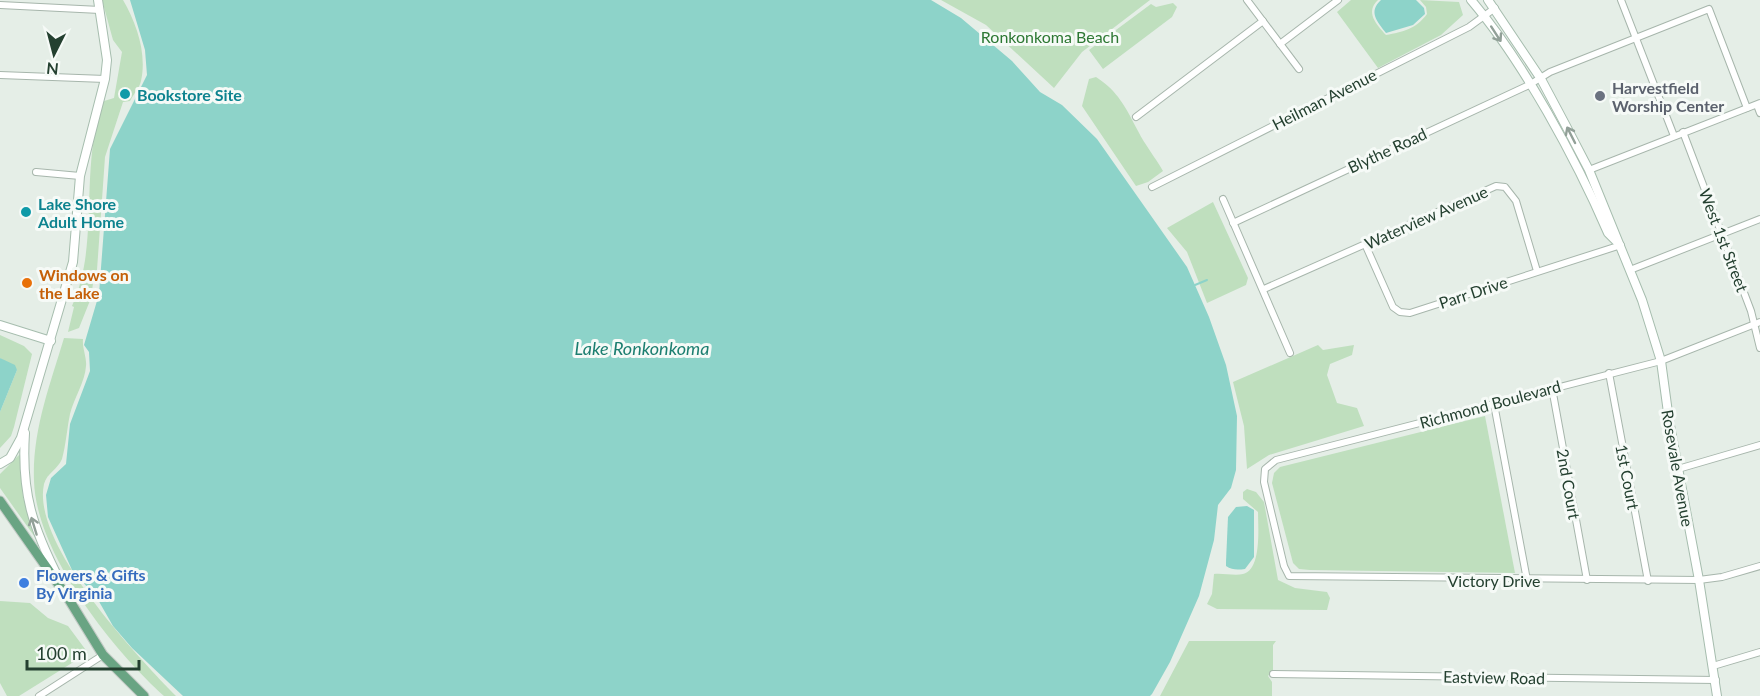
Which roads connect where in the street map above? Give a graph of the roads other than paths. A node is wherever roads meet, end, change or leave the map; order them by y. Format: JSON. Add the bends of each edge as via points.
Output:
{"nodes":[{"id":1,"x":98,"y":0,"type":"edge"},
{"id":2,"x":1247,"y":0,"type":"edge"},
{"id":3,"x":1338,"y":0,"type":"edge"},
{"id":4,"x":1471,"y":0,"type":"edge"},
{"id":5,"x":1488,"y":0,"type":"edge"},
{"id":6,"x":1621,"y":0,"type":"edge"},
{"id":7,"x":0,"y":6,"type":"edge"},
{"id":8,"x":1495,"y":8,"type":"junction"},
{"id":9,"x":100,"y":10,"type":"junction"},
{"id":10,"x":1484,"y":15,"type":"junction"},
{"id":11,"x":1263,"y":21,"type":"junction"},
{"id":12,"x":1635,"y":37,"type":"junction"},
{"id":13,"x":1280,"y":44,"type":"junction"},
{"id":14,"x":1299,"y":69,"type":"dead end"},
{"id":15,"x":0,"y":75,"type":"edge"},
{"id":16,"x":105,"y":79,"type":"junction"},
{"id":17,"x":1541,"y":79,"type":"junction"},
{"id":18,"x":1529,"y":85,"type":"junction"},
{"id":19,"x":1758,"y":104,"type":"edge"},
{"id":20,"x":1747,"y":108,"type":"junction"},
{"id":21,"x":1760,"y":113,"type":"edge"},
{"id":22,"x":1136,"y":117,"type":"dead end"},
{"id":23,"x":1683,"y":132,"type":"junction"},
{"id":24,"x":1674,"y":136,"type":"junction"},
{"id":25,"x":1589,"y":170,"type":"junction"},
{"id":26,"x":36,"y":172,"type":"dead end"},
{"id":27,"x":80,"y":176,"type":"junction"},
{"id":28,"x":1152,"y":187,"type":"dead end"},
{"id":29,"x":1223,"y":199,"type":"dead end"},
{"id":30,"x":1760,"y":219,"type":"edge"},
{"id":31,"x":1233,"y":223,"type":"junction"},
{"id":32,"x":1722,"y":234,"type":"junction"},
{"id":33,"x":1365,"y":244,"type":"junction"},
{"id":34,"x":1621,"y":245,"type":"junction"},
{"id":35,"x":1630,"y":270,"type":"junction"},
{"id":36,"x":1537,"y":271,"type":"junction"},
{"id":37,"x":1264,"y":289,"type":"junction"},
{"id":38,"x":1758,"y":323,"type":"edge"},
{"id":39,"x":0,"y":325,"type":"edge"},
{"id":40,"x":51,"y":341,"type":"junction"},
{"id":41,"x":1760,"y":348,"type":"edge"},
{"id":42,"x":1290,"y":353,"type":"dead end"},
{"id":43,"x":1661,"y":361,"type":"junction"},
{"id":44,"x":1609,"y":373,"type":"junction"},
{"id":45,"x":1552,"y":388,"type":"junction"},
{"id":46,"x":1494,"y":404,"type":"junction"},
{"id":47,"x":26,"y":420,"type":"junction"},
{"id":48,"x":1760,"y":445,"type":"edge"},
{"id":49,"x":0,"y":464,"type":"edge"},
{"id":50,"x":1678,"y":469,"type":"junction"},
{"id":51,"x":0,"y":501,"type":"edge"},
{"id":52,"x":1274,"y":516,"type":"joint"},
{"id":53,"x":1760,"y":566,"type":"edge"},
{"id":54,"x":1527,"y":580,"type":"junction"},
{"id":55,"x":1587,"y":580,"type":"junction"},
{"id":56,"x":1648,"y":580,"type":"junction"},
{"id":57,"x":1699,"y":580,"type":"junction"},
{"id":58,"x":68,"y":598,"type":"junction"},
{"id":59,"x":1760,"y":652,"type":"edge"},
{"id":60,"x":103,"y":655,"type":"junction"},
{"id":61,"x":1713,"y":666,"type":"junction"},
{"id":62,"x":1273,"y":674,"type":"dead end"},
{"id":63,"x":1716,"y":680,"type":"junction"},
{"id":64,"x":39,"y":696,"type":"edge"},
{"id":65,"x":144,"y":696,"type":"edge"},
{"id":66,"x":1718,"y":696,"type":"edge"}],
"edges":[{"from":1,"to":9,"type":"main road"},
{"from":2,"to":11,"type":"street"},
{"from":3,"to":13,"type":"street"},
{"from":4,"to":10,"type":"main road","name":"Rosevale Avenue"},
{"from":5,"to":8,"type":"main road","name":"Rosevale Avenue"},
{"from":6,"to":12,"type":"street"},
{"from":7,"to":9,"type":"street"},
{"from":8,"to":10,"type":"street","name":"Heilman Avenue"},
{"from":8,"to":17,"type":"main road","name":"Rosevale Avenue"},
{"from":9,"to":16,"type":"main road","via":[[107,60]]},
{"from":10,"to":18,"type":"main road","name":"Rosevale Avenue","one_way":true},
{"from":10,"to":28,"type":"street","name":"Heilman Avenue","via":[[1469,27]]},
{"from":11,"to":13,"type":"street"},
{"from":11,"to":22,"type":"street"},
{"from":12,"to":17,"type":"street","name":"Blythe Road"},
{"from":12,"to":20,"type":"street","name":"Blythe Road","via":[[1709,9]]},
{"from":12,"to":24,"type":"street"},
{"from":13,"to":14,"type":"street"},
{"from":15,"to":16,"type":"street"},
{"from":16,"to":27,"type":"main road"},
{"from":17,"to":18,"type":"street","name":"Blythe Road"},
{"from":25,"to":17,"type":"main road","name":"Rosevale Avenue","one_way":true},
{"from":18,"to":31,"type":"street","name":"Blythe Road"},
{"from":18,"to":34,"type":"main road","name":"Rosevale Avenue","via":[[1608,233]]},
{"from":19,"to":20,"type":"street"},
{"from":19,"to":21,"type":"street"},
{"from":20,"to":23,"type":"street"},
{"from":23,"to":24,"type":"street"},
{"from":23,"to":32,"type":"street","name":"West 1st Street"},
{"from":24,"to":25,"type":"street"},
{"from":25,"to":34,"type":"main road","name":"Rosevale Avenue"},
{"from":26,"to":27,"type":"street"},
{"from":27,"to":40,"type":"main road","via":[[73,262]]},
{"from":29,"to":31,"type":"street"},
{"from":30,"to":32,"type":"street"},
{"from":31,"to":37,"type":"street"},
{"from":32,"to":35,"type":"street"},
{"from":32,"to":38,"type":"street","name":"West 1st Street"},
{"from":33,"to":36,"type":"street","name":"Parr Drive","via":[[1388,299],[1400,312],[1410,313]]},
{"from":33,"to":36,"type":"street","name":"Waterview Avenue","via":[[1487,189],[1505,186],[1516,201]]},
{"from":33,"to":37,"type":"street","name":"Waterview Avenue"},
{"from":34,"to":35,"type":"main road","name":"Rosevale Avenue"},
{"from":34,"to":36,"type":"street","name":"Parr Drive"},
{"from":35,"to":43,"type":"main road","name":"Rosevale Avenue"},
{"from":37,"to":42,"type":"street"},
{"from":38,"to":41,"type":"street","name":"West 1st Street"},
{"from":38,"to":43,"type":"street","name":"Richmond Boulevard"},
{"from":39,"to":40,"type":"main road"},
{"from":40,"to":47,"type":"main road"},
{"from":43,"to":44,"type":"street","name":"Richmond Boulevard"},
{"from":43,"to":50,"type":"main road","name":"Rosevale Avenue"},
{"from":44,"to":45,"type":"street","name":"Richmond Boulevard"},
{"from":44,"to":56,"type":"street","name":"1st Court"},
{"from":45,"to":46,"type":"street","name":"Richmond Boulevard"},
{"from":45,"to":55,"type":"street","name":"2nd Court"},
{"from":46,"to":52,"type":"street","name":"Richmond Boulevard","via":[[1276,460],[1265,469],[1264,482]]},
{"from":46,"to":54,"type":"street"},
{"from":47,"to":49,"type":"main road","via":[[10,458]]},
{"from":58,"to":47,"type":"main road","one_way":true,"via":[[37,535],[30,510],[25,481]]},
{"from":48,"to":50,"type":"street"},
{"from":50,"to":57,"type":"main road","name":"Rosevale Avenue"},
{"from":51,"to":58,"type":"main road"},
{"from":52,"to":54,"type":"street","name":"Victory Drive","via":[[1289,576]]},
{"from":53,"to":57,"type":"street","name":"Victory Drive"},
{"from":54,"to":55,"type":"street","name":"Victory Drive"},
{"from":55,"to":56,"type":"street","name":"Victory Drive"},
{"from":56,"to":57,"type":"street","name":"Victory Drive"},
{"from":57,"to":61,"type":"main road","name":"Rosevale Avenue"},
{"from":58,"to":60,"type":"main road"},
{"from":59,"to":61,"type":"street"},
{"from":60,"to":64,"type":"street"},
{"from":60,"to":65,"type":"main road"},
{"from":61,"to":63,"type":"main road","name":"Rosevale Avenue"},
{"from":62,"to":63,"type":"street","name":"Eastview Road"},
{"from":63,"to":66,"type":"main road","name":"Rosevale Avenue"}]}
